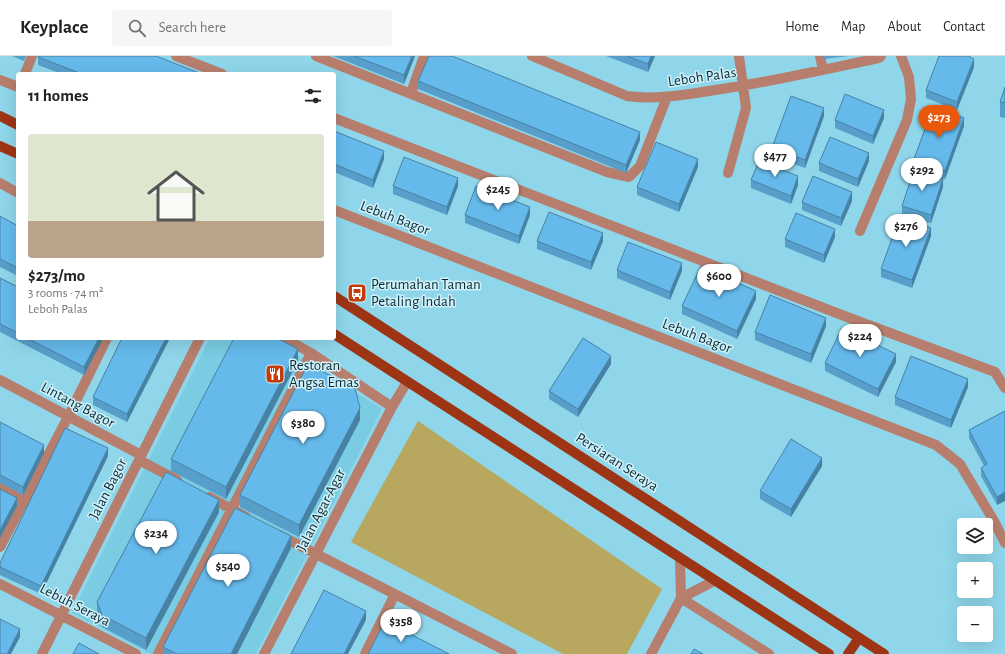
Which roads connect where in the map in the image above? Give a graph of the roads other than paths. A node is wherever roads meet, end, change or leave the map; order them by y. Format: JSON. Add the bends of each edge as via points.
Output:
{"nodes":[{"id":1,"x":32,"y":56,"type":"edge"},
{"id":2,"x":176,"y":56,"type":"edge"},
{"id":3,"x":316,"y":56,"type":"edge"},
{"id":4,"x":424,"y":56,"type":"edge"},
{"id":5,"x":532,"y":56,"type":"edge"},
{"id":6,"x":739,"y":56,"type":"edge"},
{"id":7,"x":820,"y":56,"type":"edge"},
{"id":8,"x":881,"y":56,"type":"edge"},
{"id":9,"x":901,"y":56,"type":"edge"},
{"id":10,"x":823,"y":70,"type":"junction"},
{"id":11,"x":26,"y":72,"type":"edge"},
{"id":12,"x":217,"y":72,"type":"edge"},
{"id":13,"x":0,"y":80,"type":"edge"},
{"id":14,"x":16,"y":86,"type":"edge"},
{"id":15,"x":744,"y":86,"type":"junction"},
{"id":16,"x":411,"y":93,"type":"junction"},
{"id":17,"x":667,"y":97,"type":"junction"},
{"id":18,"x":0,"y":116,"type":"edge"},
{"id":19,"x":336,"y":119,"type":"edge"},
{"id":20,"x":0,"y":121,"type":"edge"},
{"id":21,"x":16,"y":123,"type":"edge"},
{"id":22,"x":16,"y":124,"type":"edge"},
{"id":23,"x":0,"y":142,"type":"edge"},
{"id":24,"x":0,"y":146,"type":"edge"},
{"id":25,"x":14,"y":152,"type":"edge"},
{"id":26,"x":728,"y":173,"type":"dead end"},
{"id":27,"x":0,"y":183,"type":"edge"},
{"id":28,"x":16,"y":192,"type":"edge"},
{"id":29,"x":336,"y":211,"type":"edge"},
{"id":30,"x":860,"y":232,"type":"dead end"},
{"id":31,"x":336,"y":297,"type":"edge"},
{"id":32,"x":336,"y":335,"type":"edge"},
{"id":33,"x":106,"y":340,"type":"edge"},
{"id":34,"x":199,"y":340,"type":"edge"},
{"id":35,"x":288,"y":340,"type":"edge"},
{"id":36,"x":311,"y":353,"type":"junction"},
{"id":37,"x":0,"y":380,"type":"edge"},
{"id":38,"x":408,"y":382,"type":"junction"},
{"id":39,"x":1005,"y":388,"type":"edge"},
{"id":40,"x":392,"y":407,"type":"junction"},
{"id":41,"x":68,"y":416,"type":"junction"},
{"id":42,"x":140,"y":458,"type":"junction"},
{"id":43,"x":185,"y":485,"type":"edge"},
{"id":44,"x":0,"y":488,"type":"edge"},
{"id":45,"x":199,"y":492,"type":"edge"},
{"id":46,"x":25,"y":501,"type":"junction"},
{"id":47,"x":232,"y":509,"type":"junction"},
{"id":48,"x":253,"y":520,"type":"edge"},
{"id":49,"x":274,"y":532,"type":"edge"},
{"id":50,"x":1005,"y":543,"type":"edge"},
{"id":51,"x":0,"y":547,"type":"edge"},
{"id":52,"x":316,"y":554,"type":"junction"},
{"id":53,"x":680,"y":559,"type":"junction"},
{"id":54,"x":714,"y":581,"type":"junction"},
{"id":55,"x":0,"y":584,"type":"edge"},
{"id":56,"x":395,"y":594,"type":"junction"},
{"id":57,"x":681,"y":598,"type":"junction"},
{"id":58,"x":61,"y":615,"type":"junction"},
{"id":59,"x":859,"y":638,"type":"junction"},
{"id":60,"x":42,"y":654,"type":"edge"},
{"id":61,"x":136,"y":654,"type":"edge"},
{"id":62,"x":158,"y":654,"type":"edge"},
{"id":63,"x":264,"y":654,"type":"edge"},
{"id":64,"x":365,"y":654,"type":"edge"},
{"id":65,"x":512,"y":654,"type":"edge"},
{"id":66,"x":652,"y":654,"type":"edge"},
{"id":67,"x":769,"y":654,"type":"edge"},
{"id":68,"x":828,"y":654,"type":"edge"},
{"id":69,"x":848,"y":654,"type":"edge"},
{"id":70,"x":884,"y":654,"type":"edge"}],
"edges":[{"from":1,"to":11,"type":"street"},
{"from":2,"to":12,"type":"street"},
{"from":3,"to":16,"type":"street"},
{"from":4,"to":16,"type":"street"},
{"from":5,"to":17,"type":"street","name":"Leboh Palas","via":[[627,96],[644,99]]},
{"from":6,"to":15,"type":"street"},
{"from":7,"to":10,"type":"street"},
{"from":8,"to":10,"type":"street","name":"Leboh Palas"},
{"from":9,"to":30,"type":"street","via":[[909,76],[911,99],[907,120]]},
{"from":10,"to":15,"type":"street","name":"Leboh Palas"},
{"from":13,"to":14,"type":"street"},
{"from":15,"to":17,"type":"street","name":"Leboh Palas"},
{"from":15,"to":26,"type":"street","via":[[746,108]]},
{"from":16,"to":17,"type":"street","via":[[607,172],[629,177],[640,166]]},
{"from":18,"to":21,"type":"main road"},
{"from":19,"to":39,"type":"street","via":[[995,372]]},
{"from":20,"to":22,"type":"main road"},
{"from":23,"to":25,"type":"main road"},
{"from":24,"to":25,"type":"main road"},
{"from":27,"to":28,"type":"street"},
{"from":29,"to":50,"type":"street","name":"Lebuh Bagor","via":[[936,445],[960,464]]},
{"from":31,"to":59,"type":"main road","name":"Persiaran Seraya"},
{"from":32,"to":38,"type":"main road"},
{"from":33,"to":41,"type":"street"},
{"from":34,"to":42,"type":"street","name":"Jalan Bagor"},
{"from":35,"to":36,"type":"street"},
{"from":36,"to":40,"type":"street"},
{"from":36,"to":47,"type":"street"},
{"from":37,"to":41,"type":"street","name":"Lintang Bagor"},
{"from":38,"to":40,"type":"street","name":"Jalan Agar-Agar"},
{"from":38,"to":53,"type":"main road"},
{"from":40,"to":52,"type":"street","name":"Jalan Agar-Agar"},
{"from":41,"to":42,"type":"street","name":"Lintang Bagor"},
{"from":41,"to":46,"type":"street"},
{"from":42,"to":43,"type":"street","name":"Lintang Bagor"},
{"from":42,"to":58,"type":"street","name":"Jalan Bagor"},
{"from":44,"to":46,"type":"street"},
{"from":45,"to":47,"type":"street"},
{"from":46,"to":51,"type":"street"},
{"from":47,"to":48,"type":"street"},
{"from":47,"to":62,"type":"street"},
{"from":49,"to":52,"type":"street"},
{"from":52,"to":56,"type":"street"},
{"from":52,"to":63,"type":"street","name":"Jalan Agar-Agar"},
{"from":53,"to":54,"type":"main road"},
{"from":53,"to":57,"type":"street"},
{"from":54,"to":57,"type":"street"},
{"from":54,"to":68,"type":"main road"},
{"from":55,"to":58,"type":"street","name":"Lebuh Seraya"},
{"from":56,"to":64,"type":"street"},
{"from":56,"to":65,"type":"street"},
{"from":57,"to":66,"type":"street"},
{"from":57,"to":67,"type":"street"},
{"from":58,"to":60,"type":"street","name":"Jalan Bagor"},
{"from":58,"to":61,"type":"street","name":"Lebuh Seraya"},
{"from":59,"to":69,"type":"main road"},
{"from":59,"to":70,"type":"main road","name":"Persiaran Seraya"}]}
